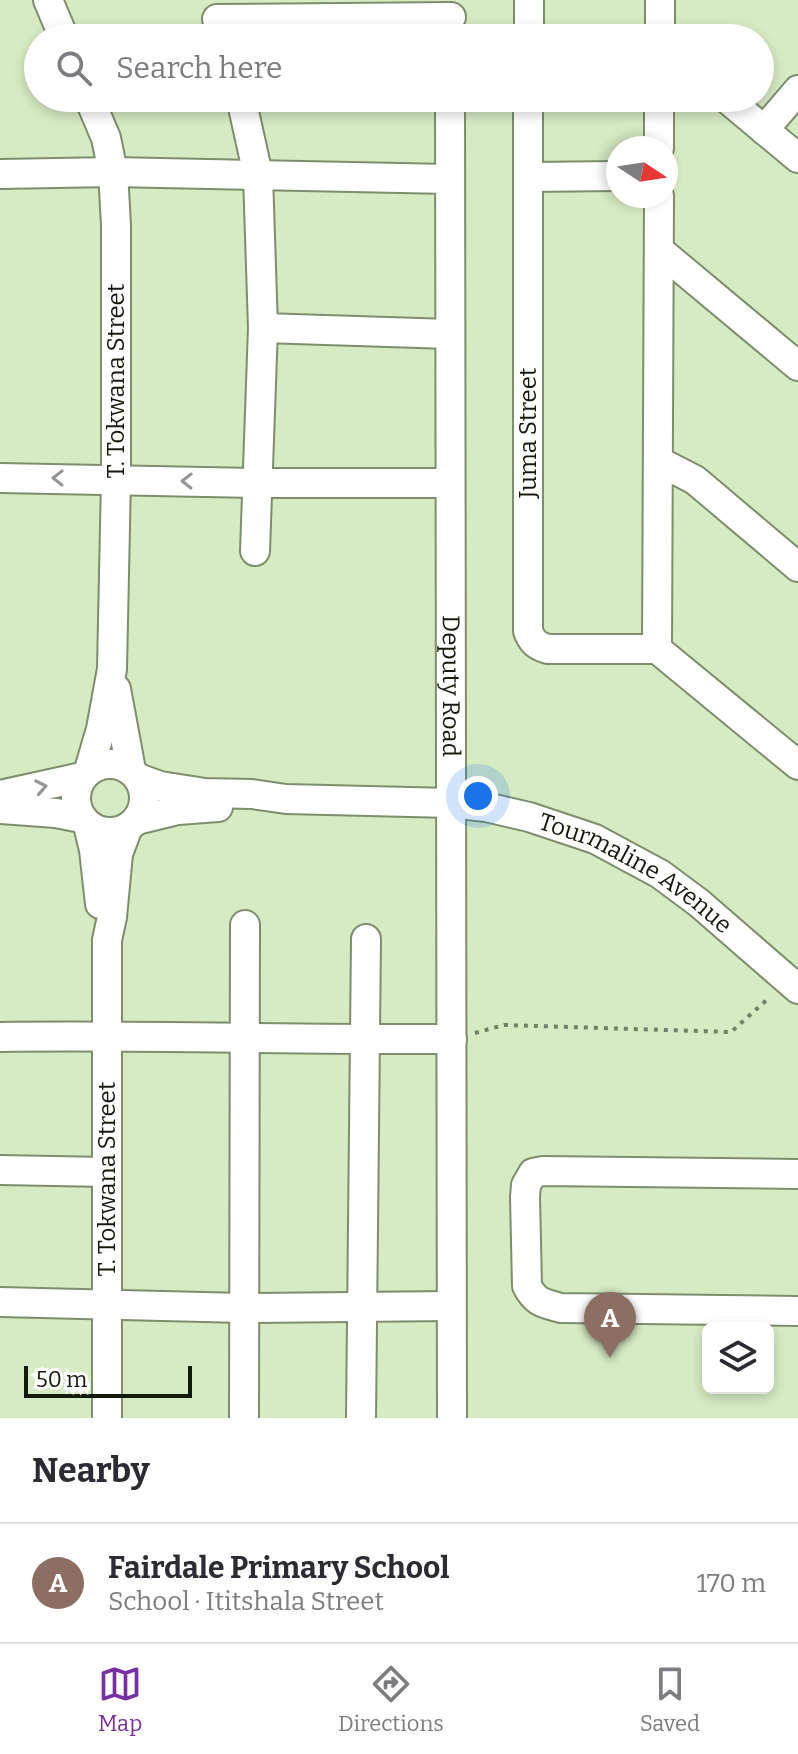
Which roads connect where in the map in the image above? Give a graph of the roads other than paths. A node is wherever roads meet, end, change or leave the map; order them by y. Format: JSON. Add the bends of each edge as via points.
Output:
{"nodes":[{"id":1,"x":48,"y":0,"type":"edge"},
{"id":2,"x":529,"y":0,"type":"edge"},
{"id":3,"x":660,"y":0,"type":"edge"},
{"id":4,"x":451,"y":18,"type":"edge"},
{"id":5,"x":216,"y":19,"type":"edge"},
{"id":6,"x":58,"y":24,"type":"edge"},
{"id":7,"x":529,"y":24,"type":"edge"},
{"id":8,"x":660,"y":24,"type":"edge"},
{"id":9,"x":798,"y":90,"type":"edge"},
{"id":10,"x":95,"y":112,"type":"edge"},
{"id":11,"x":244,"y":112,"type":"edge"},
{"id":12,"x":450,"y":112,"type":"edge"},
{"id":13,"x":528,"y":112,"type":"edge"},
{"id":14,"x":659,"y":112,"type":"edge"},
{"id":15,"x":743,"y":112,"type":"edge"},
{"id":16,"x":764,"y":130,"type":"junction"},
{"id":17,"x":659,"y":136,"type":"edge"},
{"id":18,"x":798,"y":158,"type":"edge"},
{"id":19,"x":113,"y":172,"type":"junction"},
{"id":20,"x":0,"y":174,"type":"edge"},
{"id":21,"x":258,"y":175,"type":"junction"},
{"id":22,"x":606,"y":176,"type":"edge"},
{"id":23,"x":528,"y":177,"type":"junction"},
{"id":24,"x":449,"y":179,"type":"junction"},
{"id":25,"x":659,"y":208,"type":"edge"},
{"id":26,"x":659,"y":250,"type":"junction"},
{"id":27,"x":263,"y":328,"type":"junction"},
{"id":28,"x":450,"y":334,"type":"junction"},
{"id":29,"x":798,"y":366,"type":"edge"},
{"id":30,"x":658,"y":461,"type":"junction"},
{"id":31,"x":0,"y":478,"type":"edge"},
{"id":32,"x":116,"y":479,"type":"junction"},
{"id":33,"x":258,"y":483,"type":"junction"},
{"id":34,"x":449,"y":483,"type":"junction"},
{"id":35,"x":255,"y":551,"type":"dead end"},
{"id":36,"x":798,"y":567,"type":"edge"},
{"id":37,"x":657,"y":649,"type":"junction"},
{"id":38,"x":112,"y":669,"type":"junction"},
{"id":39,"x":798,"y":765,"type":"edge"},
{"id":40,"x":86,"y":774,"type":"junction"},
{"id":41,"x":135,"y":774,"type":"junction"},
{"id":42,"x":0,"y":795,"type":"edge"},
{"id":43,"x":286,"y":799,"type":"junction"},
{"id":44,"x":451,"y":803,"type":"junction"},
{"id":45,"x":0,"y":809,"type":"edge"},
{"id":46,"x":85,"y":822,"type":"junction"},
{"id":47,"x":132,"y":824,"type":"junction"},
{"id":48,"x":245,"y":925,"type":"dead end"},
{"id":49,"x":366,"y":939,"type":"dead end"},
{"id":50,"x":107,"y":940,"type":"junction"},
{"id":51,"x":789,"y":984,"type":"edge"},
{"id":52,"x":107,"y":1035,"type":"junction"},
{"id":53,"x":0,"y":1037,"type":"edge"},
{"id":54,"x":244,"y":1039,"type":"junction"},
{"id":55,"x":365,"y":1039,"type":"junction"},
{"id":56,"x":452,"y":1039,"type":"junction"},
{"id":57,"x":0,"y":1170,"type":"edge"},
{"id":58,"x":107,"y":1172,"type":"junction"},
{"id":59,"x":798,"y":1174,"type":"edge"},
{"id":60,"x":0,"y":1302,"type":"edge"},
{"id":61,"x":107,"y":1305,"type":"junction"},
{"id":62,"x":451,"y":1306,"type":"junction"},
{"id":63,"x":244,"y":1308,"type":"junction"},
{"id":64,"x":361,"y":1308,"type":"junction"},
{"id":65,"x":798,"y":1311,"type":"edge"},
{"id":66,"x":107,"y":1418,"type":"edge"},
{"id":67,"x":244,"y":1418,"type":"edge"},
{"id":68,"x":361,"y":1418,"type":"edge"},
{"id":69,"x":452,"y":1418,"type":"edge"}],
"edges":[{"from":1,"to":6,"type":"street"},
{"from":2,"to":7,"type":"street"},
{"from":3,"to":8,"type":"street"},
{"from":4,"to":5,"type":"street"},
{"from":9,"to":16,"type":"street"},
{"from":10,"to":19,"type":"street","name":"T. Tokwana Street"},
{"from":11,"to":21,"type":"street"},
{"from":12,"to":24,"type":"street","name":"Deputy Road"},
{"from":13,"to":23,"type":"street","name":"Juma Street"},
{"from":14,"to":17,"type":"street"},
{"from":15,"to":16,"type":"street"},
{"from":16,"to":18,"type":"street"},
{"from":19,"to":20,"type":"street"},
{"from":19,"to":21,"type":"street"},
{"from":19,"to":32,"type":"street","name":"T. Tokwana Street"},
{"from":21,"to":24,"type":"street"},
{"from":21,"to":27,"type":"street"},
{"from":22,"to":23,"type":"street"},
{"from":23,"to":37,"type":"street","name":"Juma Street","via":[[528,631],[538,646],[548,649]]},
{"from":24,"to":28,"type":"street","name":"Deputy Road"},
{"from":25,"to":26,"type":"street"},
{"from":26,"to":29,"type":"street"},
{"from":26,"to":30,"type":"street"},
{"from":27,"to":28,"type":"street"},
{"from":27,"to":33,"type":"street"},
{"from":28,"to":34,"type":"street","name":"Deputy Road"},
{"from":30,"to":36,"type":"street","via":[[695,480]]},
{"from":30,"to":37,"type":"street"},
{"from":32,"to":31,"type":"street","one_way":true},
{"from":33,"to":32,"type":"street","one_way":true},
{"from":32,"to":38,"type":"street","name":"T. Tokwana Street"},
{"from":33,"to":34,"type":"street"},
{"from":33,"to":35,"type":"street"},
{"from":34,"to":44,"type":"street","name":"Deputy Road"},
{"from":37,"to":39,"type":"street"},
{"from":38,"to":40,"type":"street","name":"T. Tokwana Street"},
{"from":38,"to":41,"type":"street","name":"T. Tokwana Street"},
{"from":40,"to":41,"type":"street","via":[[111,763]]},
{"from":42,"to":40,"type":"street","one_way":true},
{"from":40,"to":46,"type":"street","via":[[75,793]]},
{"from":41,"to":43,"type":"street","via":[[181,790]]},
{"from":41,"to":47,"type":"street","via":[[144,799]]},
{"from":43,"to":44,"type":"street","name":"Tourmaline Avenue"},
{"from":43,"to":47,"type":"street","via":[[178,810]]},
{"from":44,"to":51,"type":"street","name":"Tourmaline Avenue","via":[[529,817],[595,839],[690,896]]},
{"from":44,"to":56,"type":"street","name":"Deputy Road"},
{"from":45,"to":46,"type":"street","via":[[56,813]]},
{"from":46,"to":47,"type":"street","via":[[108,833]]},
{"from":46,"to":50,"type":"street","name":"T. Tokwana Street"},
{"from":47,"to":50,"type":"street","name":"T. Tokwana Street","via":[[118,854]]},
{"from":48,"to":54,"type":"street"},
{"from":49,"to":55,"type":"street"},
{"from":50,"to":52,"type":"street","name":"T. Tokwana Street"},
{"from":52,"to":53,"type":"street"},
{"from":52,"to":54,"type":"street"},
{"from":52,"to":58,"type":"street","name":"T. Tokwana Street"},
{"from":54,"to":55,"type":"street"},
{"from":54,"to":63,"type":"street"},
{"from":55,"to":56,"type":"street"},
{"from":55,"to":64,"type":"street"},
{"from":56,"to":62,"type":"street","name":"Deputy Road"},
{"from":57,"to":58,"type":"street"},
{"from":58,"to":61,"type":"street","name":"T. Tokwana Street"},
{"from":59,"to":65,"type":"street","via":[[543,1171],[533,1173],[525,1197],[527,1286],[543,1303],[561,1308]]},
{"from":60,"to":61,"type":"street"},
{"from":61,"to":63,"type":"street"},
{"from":61,"to":66,"type":"street","name":"T. Tokwana Street"},
{"from":62,"to":64,"type":"street"},
{"from":62,"to":69,"type":"street","name":"Deputy Road"},
{"from":63,"to":64,"type":"street"},
{"from":63,"to":67,"type":"street"},
{"from":64,"to":68,"type":"street"}]}
